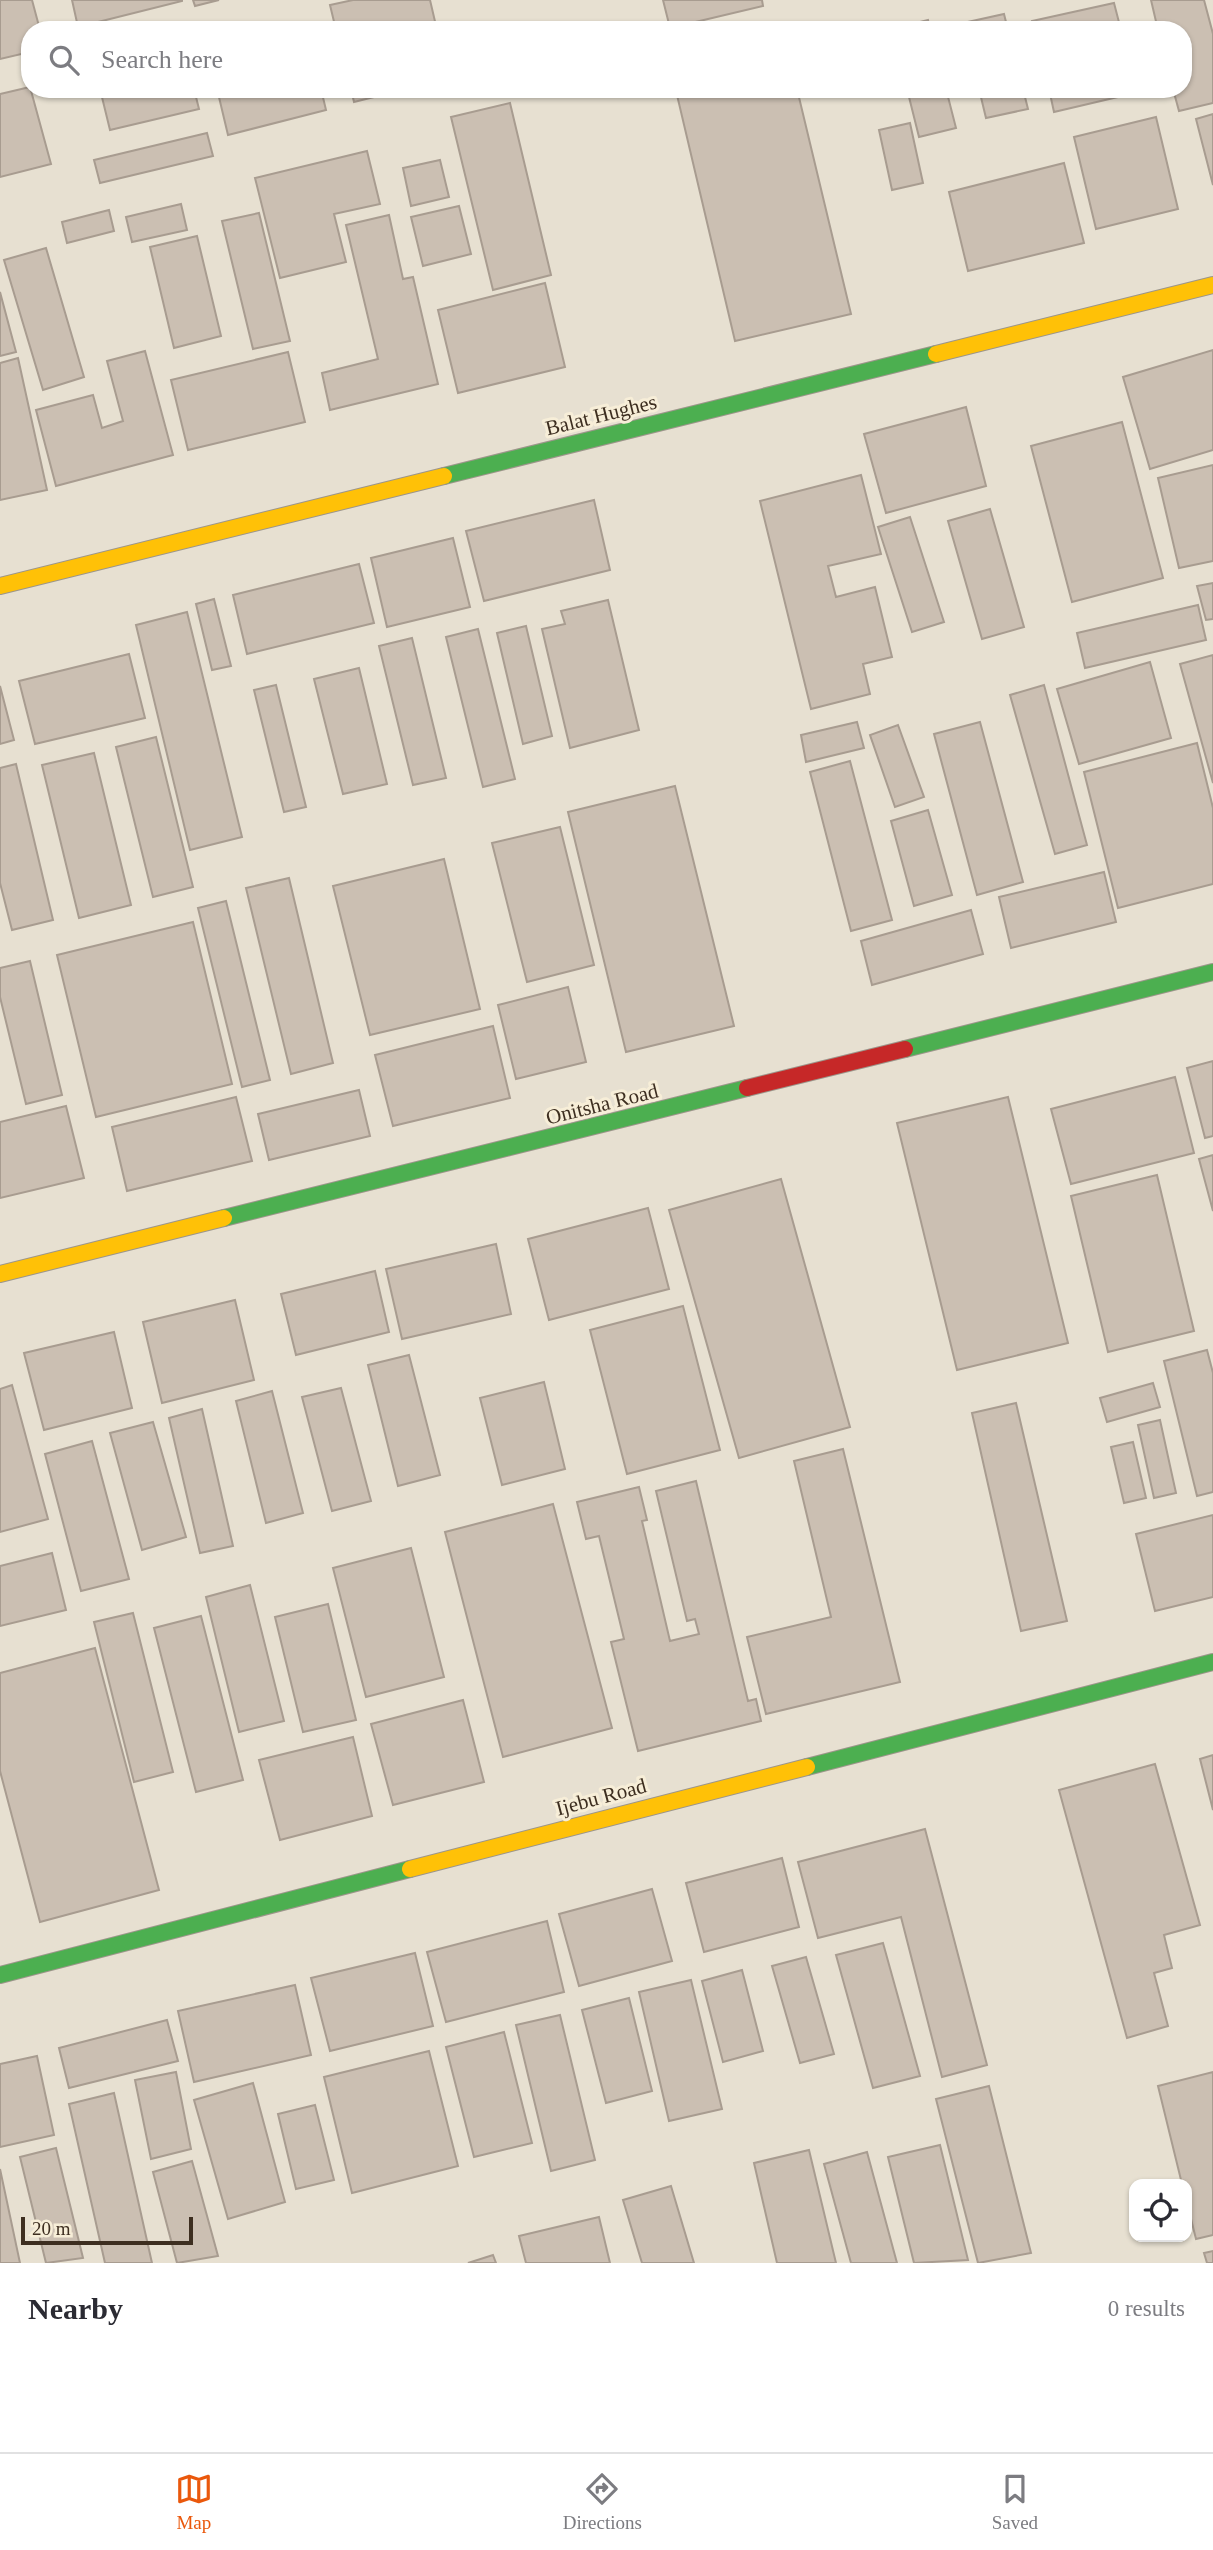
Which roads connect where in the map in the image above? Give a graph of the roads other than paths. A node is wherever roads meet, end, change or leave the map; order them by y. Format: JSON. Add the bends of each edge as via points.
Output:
{"nodes":[{"id":1,"x":1213,"y":285,"type":"edge"},
{"id":2,"x":0,"y":586,"type":"edge"},
{"id":3,"x":1213,"y":972,"type":"edge"},
{"id":4,"x":0,"y":1274,"type":"edge"},
{"id":5,"x":1213,"y":1662,"type":"edge"},
{"id":6,"x":0,"y":1975,"type":"edge"}],
"edges":[{"from":1,"to":2,"type":"street","name":"Balat Hughes"},
{"from":3,"to":4,"type":"street","name":"Onitsha Road"},
{"from":5,"to":6,"type":"street","name":"Ijebu Road"}]}
